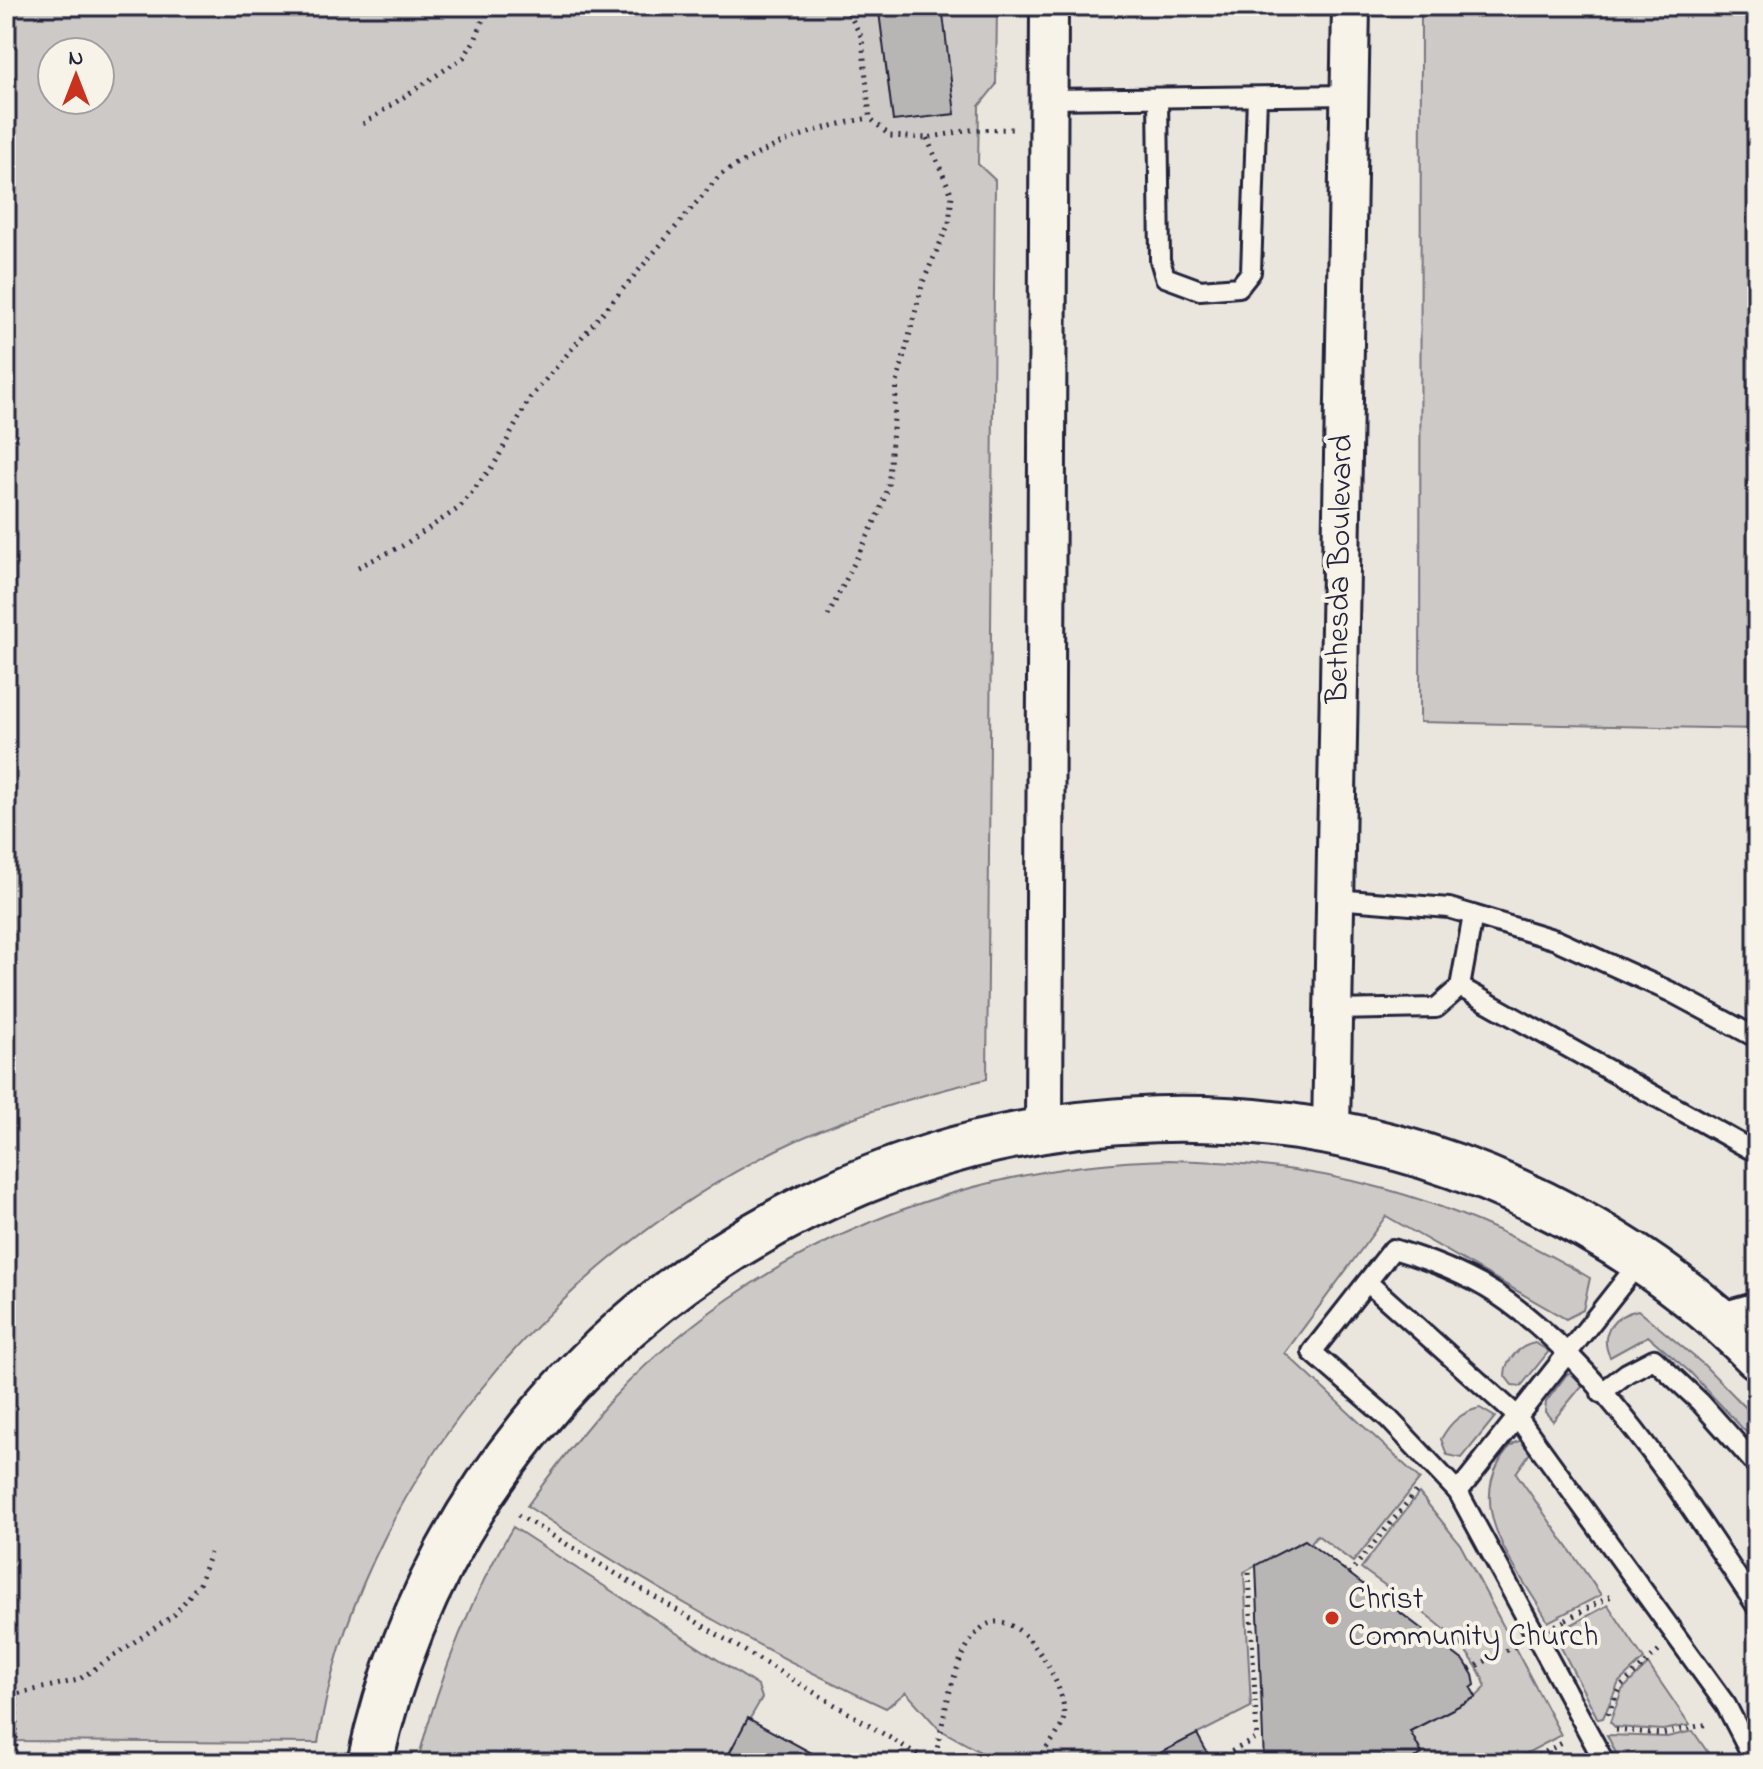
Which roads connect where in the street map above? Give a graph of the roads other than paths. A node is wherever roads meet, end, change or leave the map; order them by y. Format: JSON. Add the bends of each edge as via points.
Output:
{"nodes":[{"id":1,"x":1049,"y":6,"type":"edge"},
{"id":2,"x":1351,"y":6,"type":"edge"},
{"id":3,"x":1350,"y":95,"type":"junction"},
{"id":4,"x":1257,"y":97,"type":"junction"},
{"id":5,"x":1158,"y":98,"type":"junction"},
{"id":6,"x":1048,"y":113,"type":"junction"},
{"id":7,"x":1335,"y":899,"type":"junction"},
{"id":8,"x":1473,"y":915,"type":"junction"},
{"id":9,"x":1460,"y":987,"type":"junction"},
{"id":10,"x":1333,"y":1010,"type":"junction"},
{"id":11,"x":1757,"y":1038,"type":"edge"},
{"id":12,"x":1044,"y":1128,"type":"junction"},
{"id":13,"x":1331,"y":1132,"type":"junction"},
{"id":14,"x":1757,"y":1153,"type":"edge"},
{"id":15,"x":1641,"y":1260,"type":"junction"},
{"id":16,"x":1367,"y":1282,"type":"junction"},
{"id":17,"x":1757,"y":1302,"type":"edge"},
{"id":18,"x":1712,"y":1314,"type":"junction"},
{"id":19,"x":1567,"y":1352,"type":"junction"},
{"id":20,"x":1757,"y":1356,"type":"edge"},
{"id":21,"x":1601,"y":1393,"type":"junction"},
{"id":22,"x":1516,"y":1415,"type":"junction"},
{"id":23,"x":1757,"y":1466,"type":"edge"},
{"id":24,"x":1458,"y":1492,"type":"junction"},
{"id":25,"x":1757,"y":1607,"type":"edge"},
{"id":26,"x":370,"y":1763,"type":"edge"},
{"id":27,"x":1605,"y":1763,"type":"edge"},
{"id":28,"x":1756,"y":1763,"type":"edge"}],
"edges":[{"from":1,"to":6,"type":"street"},
{"from":2,"to":3,"type":"street","name":"Bethesda Boulevard"},
{"from":3,"to":4,"type":"lane"},
{"from":3,"to":7,"type":"street","name":"Bethesda Boulevard"},
{"from":4,"to":5,"type":"lane"},
{"from":4,"to":5,"type":"lane","via":[[1251,272],[1239,287],[1200,290],[1165,277],[1160,260]]},
{"from":5,"to":6,"type":"lane"},
{"from":6,"to":12,"type":"street"},
{"from":7,"to":8,"type":"lane","via":[[1449,908]]},
{"from":7,"to":10,"type":"street","name":"Bethesda Boulevard"},
{"from":8,"to":9,"type":"lane"},
{"from":8,"to":11,"type":"lane","via":[[1556,940]]},
{"from":9,"to":10,"type":"lane","via":[[1436,1008]]},
{"from":9,"to":14,"type":"lane"},
{"from":10,"to":13,"type":"street","name":"Bethesda Boulevard"},
{"from":12,"to":13,"type":"street","via":[[1170,1117]]},
{"from":12,"to":26,"type":"street","via":[[901,1165],[791,1213],[699,1269],[616,1335],[542,1413],[452,1545],[406,1642]]},
{"from":13,"to":15,"type":"street","via":[[1426,1156],[1492,1180]]},
{"from":15,"to":18,"type":"street"},
{"from":15,"to":19,"type":"lane"},
{"from":16,"to":19,"type":"lane","via":[[1393,1249],[1416,1256],[1506,1300]]},
{"from":16,"to":22,"type":"lane"},
{"from":16,"to":24,"type":"lane","via":[[1312,1352],[1397,1427]]},
{"from":17,"to":18,"type":"lane"},
{"from":18,"to":20,"type":"street"},
{"from":19,"to":21,"type":"lane"},
{"from":19,"to":22,"type":"lane"},
{"from":21,"to":23,"type":"lane","via":[[1654,1359]]},
{"from":21,"to":25,"type":"lane"},
{"from":22,"to":24,"type":"lane"},
{"from":22,"to":28,"type":"lane","via":[[1731,1713]]},
{"from":24,"to":27,"type":"lane"}]}
